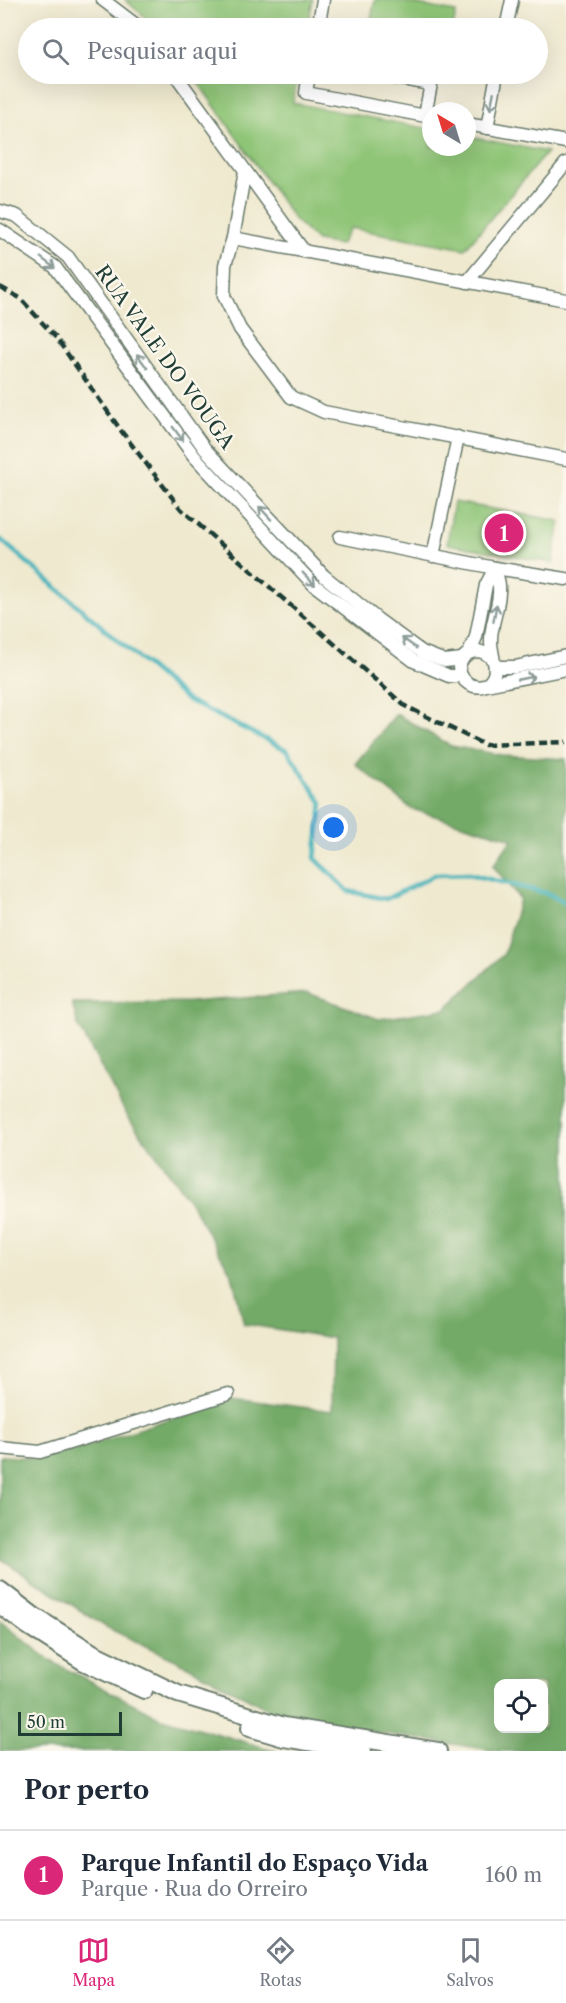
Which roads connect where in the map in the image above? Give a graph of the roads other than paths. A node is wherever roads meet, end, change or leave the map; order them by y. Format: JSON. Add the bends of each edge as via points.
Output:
{"nodes":[{"id":1,"x":103,"y":0,"type":"edge"},
{"id":2,"x":323,"y":0,"type":"edge"},
{"id":3,"x":512,"y":0,"type":"edge"},
{"id":4,"x":127,"y":18,"type":"edge"},
{"id":5,"x":320,"y":18,"type":"edge"},
{"id":6,"x":508,"y":18,"type":"edge"},
{"id":7,"x":182,"y":84,"type":"edge"},
{"id":8,"x":307,"y":84,"type":"edge"},
{"id":9,"x":431,"y":84,"type":"edge"},
{"id":10,"x":495,"y":84,"type":"edge"},
{"id":11,"x":429,"y":102,"type":"edge"},
{"id":12,"x":422,"y":115,"type":"edge"},
{"id":13,"x":476,"y":126,"type":"edge"},
{"id":14,"x":487,"y":128,"type":"junction"},
{"id":15,"x":566,"y":142,"type":"edge"},
{"id":16,"x":566,"y":163,"type":"edge"},
{"id":17,"x":245,"y":171,"type":"junction"},
{"id":18,"x":0,"y":211,"type":"edge"},
{"id":19,"x":0,"y":230,"type":"edge"},
{"id":20,"x":233,"y":238,"type":"junction"},
{"id":21,"x":303,"y":250,"type":"junction"},
{"id":22,"x":467,"y":282,"type":"junction"},
{"id":23,"x":566,"y":300,"type":"edge"},
{"id":24,"x":458,"y":437,"type":"junction"},
{"id":25,"x":566,"y":459,"type":"edge"},
{"id":26,"x":340,"y":537,"type":"dead end"},
{"id":27,"x":433,"y":556,"type":"junction"},
{"id":28,"x":495,"y":568,"type":"junction"},
{"id":29,"x":566,"y":579,"type":"edge"},
{"id":30,"x":466,"y":656,"type":"junction"},
{"id":31,"x":566,"y":656,"type":"edge"},
{"id":32,"x":494,"y":663,"type":"junction"},
{"id":33,"x":566,"y":669,"type":"edge"},
{"id":34,"x":461,"y":676,"type":"junction"},
{"id":35,"x":486,"y":685,"type":"junction"},
{"id":36,"x":228,"y":1394,"type":"dead end"},
{"id":37,"x":0,"y":1448,"type":"edge"},
{"id":38,"x":0,"y":1590,"type":"edge"},
{"id":39,"x":0,"y":1605,"type":"edge"},
{"id":40,"x":363,"y":1751,"type":"edge"},
{"id":41,"x":438,"y":1751,"type":"edge"}],
"edges":[{"from":1,"to":4,"type":"street"},
{"from":2,"to":5,"type":"street"},
{"from":3,"to":6,"type":"street"},
{"from":7,"to":17,"type":"street"},
{"from":8,"to":12,"type":"street","via":[[306,93]]},
{"from":9,"to":11,"type":"street"},
{"from":10,"to":14,"type":"street","one_way":true},
{"from":13,"to":14,"type":"street"},
{"from":14,"to":15,"type":"street"},
{"from":16,"to":22,"type":"street"},
{"from":17,"to":20,"type":"street"},
{"from":17,"to":21,"type":"street"},
{"from":30,"to":18,"type":"street","name":"RUA VALE DO VOUGA","one_way":true,"via":[[445,662],[422,652],[324,576],[205,449],[68,257],[16,216]]},
{"from":19,"to":34,"type":"street","name":"RUA VALE DO VOUGA","one_way":true,"via":[[55,267],[194,456],[313,584],[414,661],[449,676]]},
{"from":20,"to":21,"type":"street"},
{"from":20,"to":24,"type":"street","via":[[225,265],[224,296],[240,329],[291,397],[324,411]]},
{"from":21,"to":22,"type":"street"},
{"from":22,"to":23,"type":"street"},
{"from":24,"to":25,"type":"street"},
{"from":24,"to":27,"type":"street"},
{"from":26,"to":27,"type":"street"},
{"from":27,"to":28,"type":"street"},
{"from":28,"to":29,"type":"street"},
{"from":28,"to":30,"type":"street","via":[[486,585],[476,637]]},
{"from":32,"to":28,"type":"street","one_way":true,"via":[[491,639],[500,587]]},
{"from":30,"to":32,"type":"street","name":"RUA VALE DO VOUGA","via":[[482,652]]},
{"from":30,"to":34,"type":"street","via":[[459,667]]},
{"from":31,"to":32,"type":"street","name":"RUA VALE DO VOUGA","via":[[515,667]]},
{"from":32,"to":35,"type":"street","via":[[494,676]]},
{"from":35,"to":33,"type":"street","one_way":true},
{"from":34,"to":35,"type":"street","name":"RUA VALE DO VOUGA","via":[[469,685]]},
{"from":36,"to":37,"type":"street","via":[[40,1452]]},
{"from":38,"to":41,"type":"street","via":[[93,1653],[178,1695],[285,1726]]},
{"from":39,"to":40,"type":"street","via":[[84,1662],[175,1704],[284,1738]]}]}
